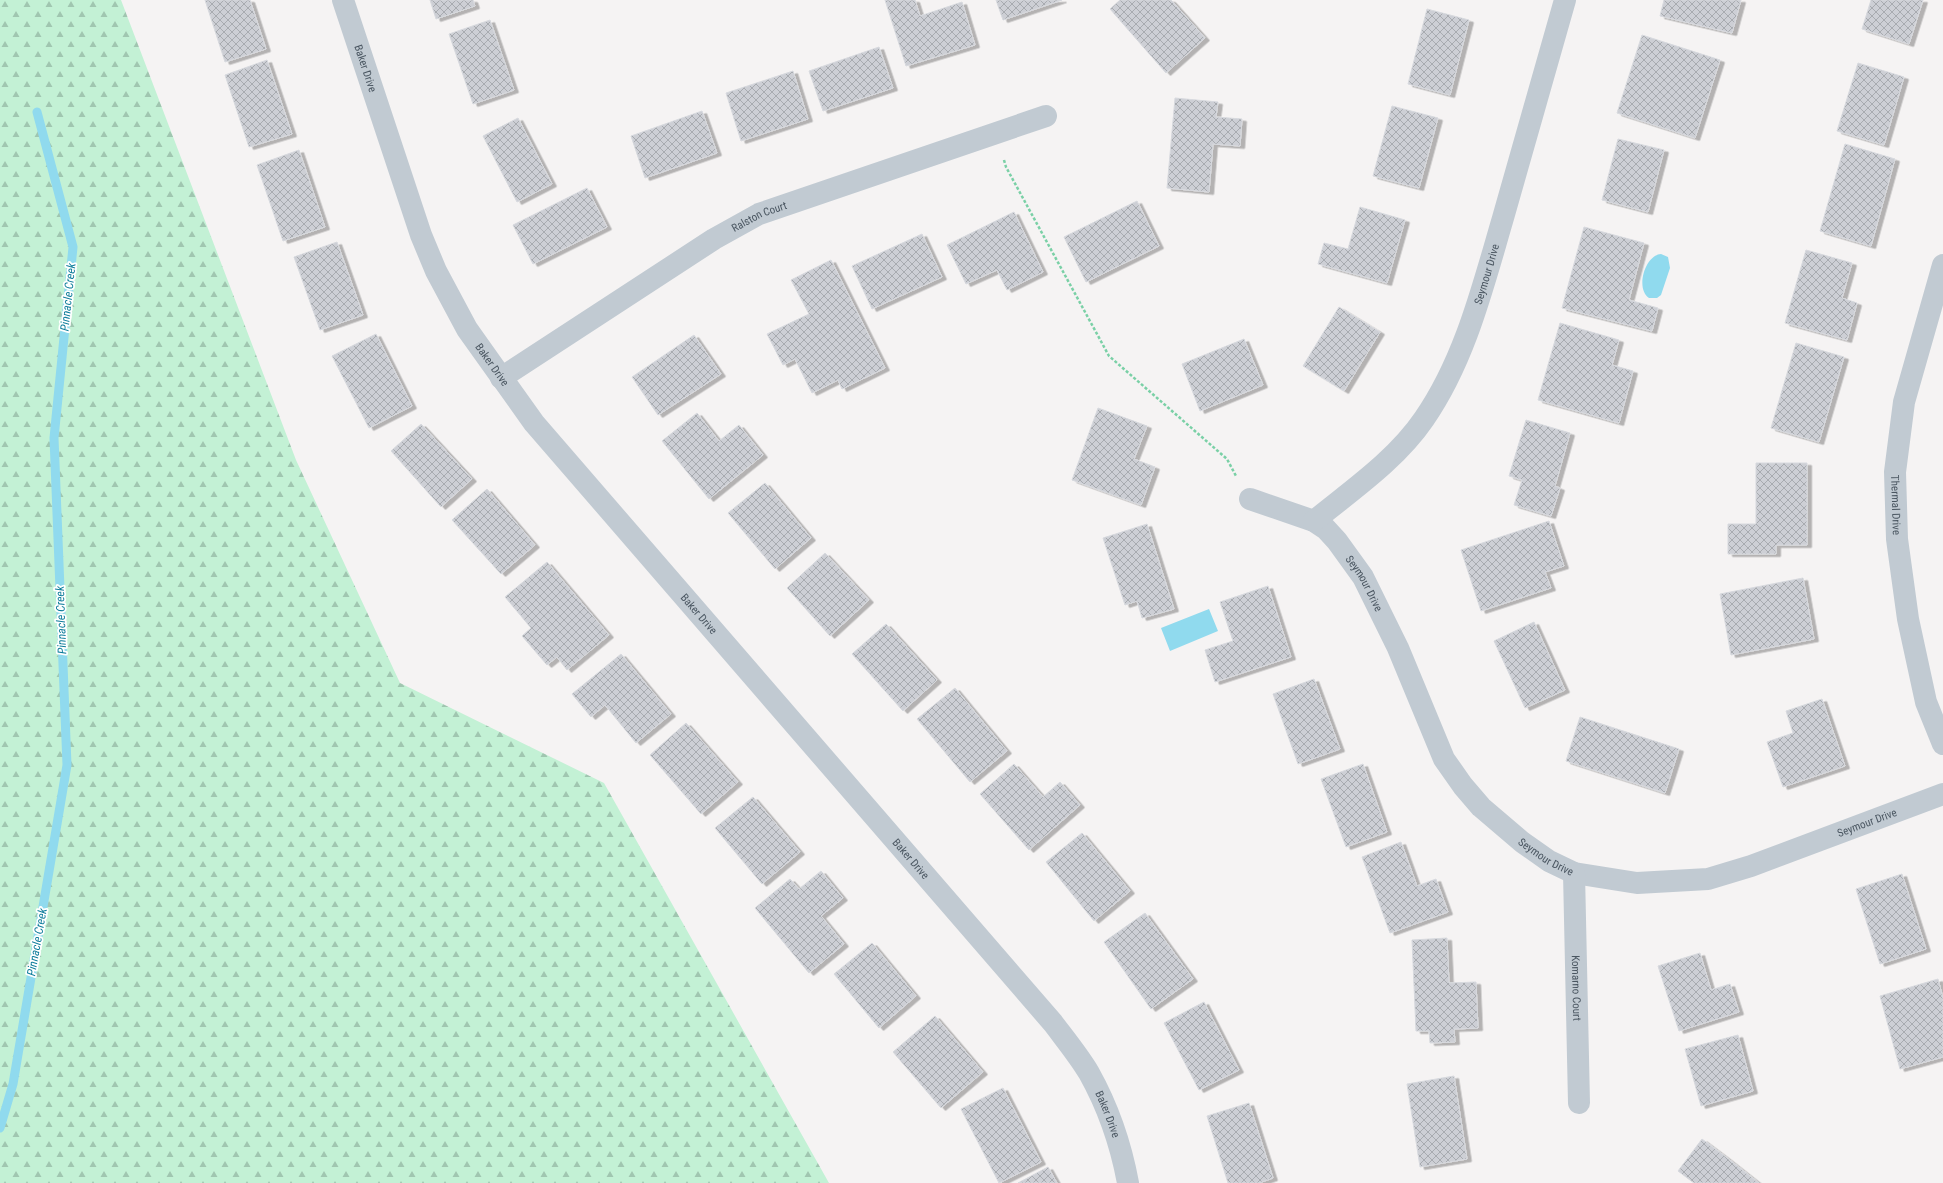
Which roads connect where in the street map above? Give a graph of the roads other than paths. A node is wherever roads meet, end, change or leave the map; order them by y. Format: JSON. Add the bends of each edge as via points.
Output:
{"nodes":[{"id":1,"x":343,"y":0,"type":"edge"},
{"id":2,"x":1565,"y":0,"type":"edge"},
{"id":3,"x":1046,"y":116,"type":"dead end"},
{"id":4,"x":1943,"y":265,"type":"edge"},
{"id":5,"x":501,"y":378,"type":"junction"},
{"id":6,"x":1250,"y":499,"type":"road end"},
{"id":7,"x":1314,"y":521,"type":"junction"},
{"id":8,"x":1943,"y":744,"type":"edge"},
{"id":9,"x":1943,"y":794,"type":"edge"},
{"id":10,"x":1574,"y":873,"type":"junction"},
{"id":11,"x":1579,"y":1103,"type":"dead end"},
{"id":12,"x":1128,"y":1183,"type":"edge"}],
"edges":[{"from":1,"to":5,"type":"street","name":"Baker Drive","via":[[421,235],[436,271],[467,329]]},
{"from":2,"to":7,"type":"street","name":"Seymour Drive","via":[[1484,285],[1447,378],[1424,419],[1389,459]]},
{"from":3,"to":5,"type":"street","name":"Ralston Court","via":[[780,205],[740,223]]},
{"from":4,"to":8,"type":"street","name":"Thermal Drive","via":[[1904,402],[1895,472],[1898,539],[1908,619],[1926,702]]},
{"from":5,"to":12,"type":"street","name":"Baker Drive","via":[[534,423],[1053,1023],[1088,1072],[1102,1100],[1111,1122]]},
{"from":6,"to":7,"type":"street","name":"Seymour Drive"},
{"from":7,"to":10,"type":"street","name":"Seymour Drive","via":[[1337,541],[1364,577],[1398,648],[1444,758],[1463,786],[1481,807],[1522,842],[1549,861]]},
{"from":9,"to":10,"type":"street","name":"Seymour Drive","via":[[1751,866],[1708,879],[1637,883]]},
{"from":10,"to":11,"type":"street","name":"Komarno Court"}]}
